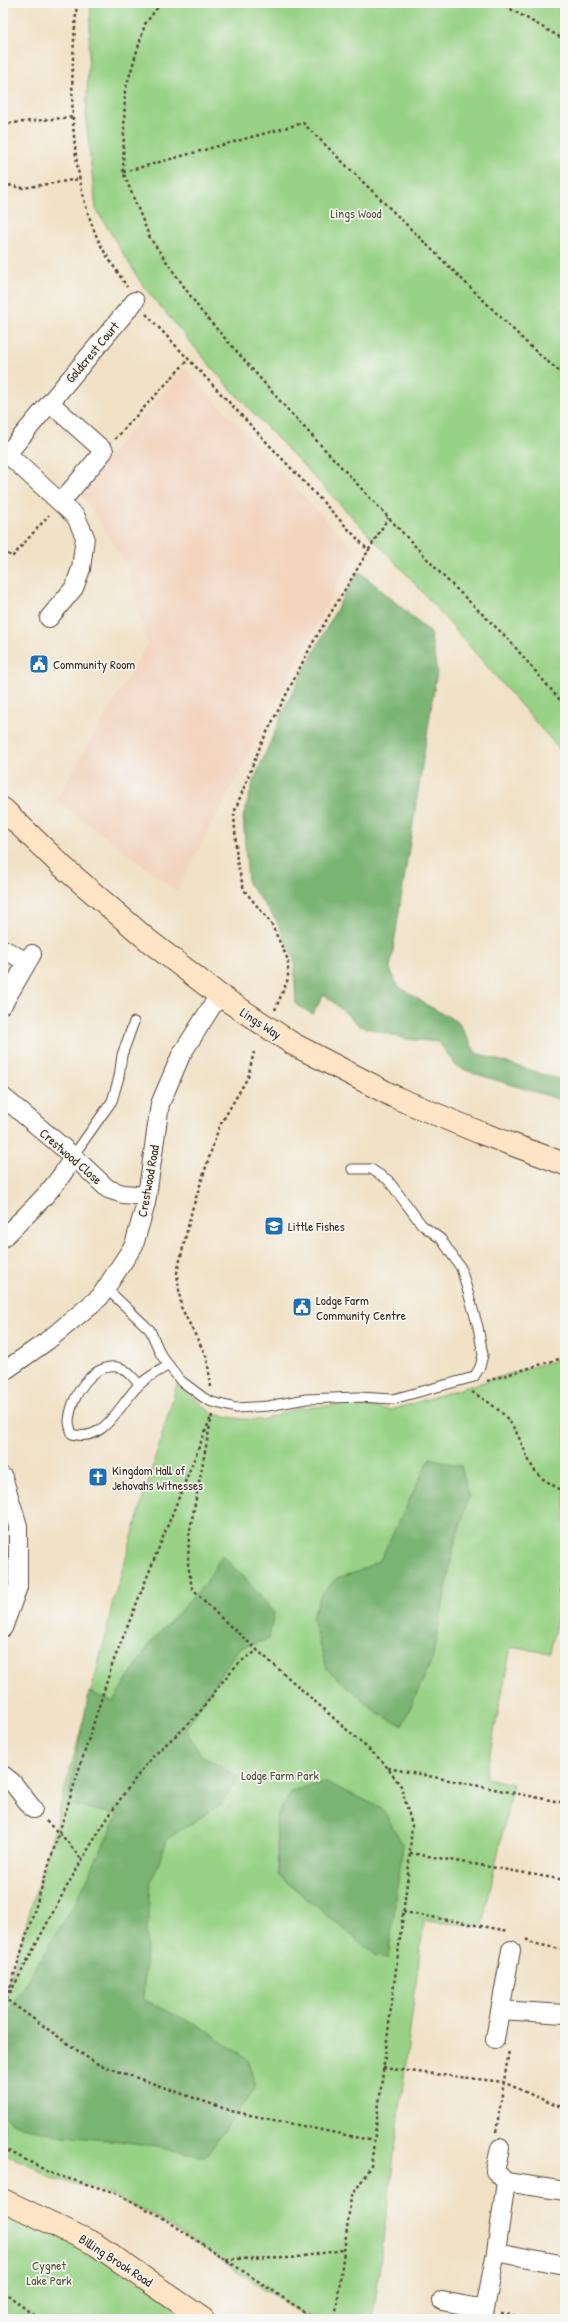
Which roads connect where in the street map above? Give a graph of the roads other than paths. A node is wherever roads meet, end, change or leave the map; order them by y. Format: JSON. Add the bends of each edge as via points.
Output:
{"nodes":[{"id":1,"x":134,"y":301,"type":"road end"},
{"id":2,"x":50,"y":403,"type":"junction"},
{"id":3,"x":5,"y":452,"type":"edge"},
{"id":4,"x":61,"y":502,"type":"junction"},
{"id":5,"x":49,"y":618,"type":"dead end"},
{"id":6,"x":3,"y":810,"type":"edge"},
{"id":7,"x":3,"y":949,"type":"edge"},
{"id":8,"x":219,"y":995,"type":"junction"},
{"id":9,"x":3,"y":1004,"type":"edge"},
{"id":10,"x":134,"y":1022,"type":"dead end"},
{"id":11,"x":3,"y":1097,"type":"edge"},
{"id":12,"x":73,"y":1156,"type":"junction"},
{"id":13,"x":565,"y":1164,"type":"edge"},
{"id":14,"x":352,"y":1169,"type":"dead end"},
{"id":15,"x":147,"y":1196,"type":"junction"},
{"id":16,"x":3,"y":1238,"type":"edge"},
{"id":17,"x":106,"y":1288,"type":"junction"},
{"id":18,"x":169,"y":1365,"type":"junction"},
{"id":19,"x":3,"y":1372,"type":"edge"},
{"id":20,"x":140,"y":1384,"type":"junction"},
{"id":21,"x":3,"y":1477,"type":"edge"},
{"id":22,"x":3,"y":1628,"type":"edge"},
{"id":23,"x":3,"y":1775,"type":"edge"},
{"id":24,"x":33,"y":1809,"type":"road end"},
{"id":25,"x":511,"y":1950,"type":"dead end"},
{"id":26,"x":500,"y":2010,"type":"junction"},
{"id":27,"x":565,"y":2014,"type":"edge"},
{"id":28,"x":502,"y":2041,"type":"road end"},
{"id":29,"x":500,"y":2148,"type":"road end"},
{"id":30,"x":506,"y":2182,"type":"junction"},
{"id":31,"x":565,"y":2191,"type":"edge"},
{"id":32,"x":3,"y":2200,"type":"edge"},
{"id":33,"x":496,"y":2252,"type":"junction"},
{"id":34,"x":565,"y":2266,"type":"edge"},
{"id":35,"x":442,"y":2301,"type":"dead end"},
{"id":36,"x":484,"y":2314,"type":"edge"},
{"id":37,"x":203,"y":2319,"type":"edge"}],
"edges":[{"from":1,"to":2,"type":"street","name":"Goldcrest Court"},
{"from":2,"to":3,"type":"street","name":"Goldcrest Court"},
{"from":2,"to":4,"type":"street","via":[[104,451]]},
{"from":3,"to":4,"type":"street","name":"Goldcrest Court"},
{"from":4,"to":5,"type":"street","name":"Goldcrest Court","via":[[76,517],[85,537],[81,569],[74,588]]},
{"from":6,"to":8,"type":"street","name":"Lings Way","via":[[63,867],[149,941]]},
{"from":7,"to":9,"type":"street","via":[[29,958]]},
{"from":8,"to":13,"type":"street","name":"Lings Way","via":[[293,1044],[397,1098]]},
{"from":8,"to":15,"type":"street","name":"Crestwood Road","via":[[181,1054],[160,1104]]},
{"from":10,"to":12,"type":"lane","via":[[122,1055],[112,1101]]},
{"from":11,"to":12,"type":"street","name":"Crestwood Close"},
{"from":12,"to":15,"type":"street","name":"Crestwood Close","via":[[108,1189],[123,1194]]},
{"from":12,"to":16,"type":"street","via":[[40,1200]]},
{"from":14,"to":18,"type":"lane","via":[[371,1169],[388,1180],[422,1225],[442,1239],[460,1268],[478,1327],[483,1355],[474,1377],[393,1399],[306,1399],[268,1406],[236,1408],[204,1398],[180,1380]]},
{"from":15,"to":17,"type":"street","name":"Crestwood Road","via":[[134,1245]]},
{"from":17,"to":18,"type":"lane","via":[[150,1330]]},
{"from":17,"to":19,"type":"street","name":"Crestwood Road","via":[[100,1297],[53,1336]]},
{"from":18,"to":20,"type":"lane"},
{"from":20,"to":20,"type":"lane","via":[[100,1432],[82,1437],[72,1434],[69,1422],[75,1401],[84,1384],[97,1370],[123,1368]]},
{"from":21,"to":22,"type":"street","via":[[18,1526],[18,1587]]},
{"from":23,"to":24,"type":"street","via":[[12,1782]]},
{"from":25,"to":26,"type":"street"},
{"from":26,"to":27,"type":"street"},
{"from":26,"to":28,"type":"street"},
{"from":29,"to":30,"type":"street","via":[[495,2171]]},
{"from":30,"to":31,"type":"street"},
{"from":30,"to":33,"type":"street"},
{"from":32,"to":37,"type":"street","name":"Billing Brook Road","via":[[95,2244]]},
{"from":33,"to":34,"type":"street"},
{"from":33,"to":36,"type":"street"},
{"from":35,"to":36,"type":"street"}]}
